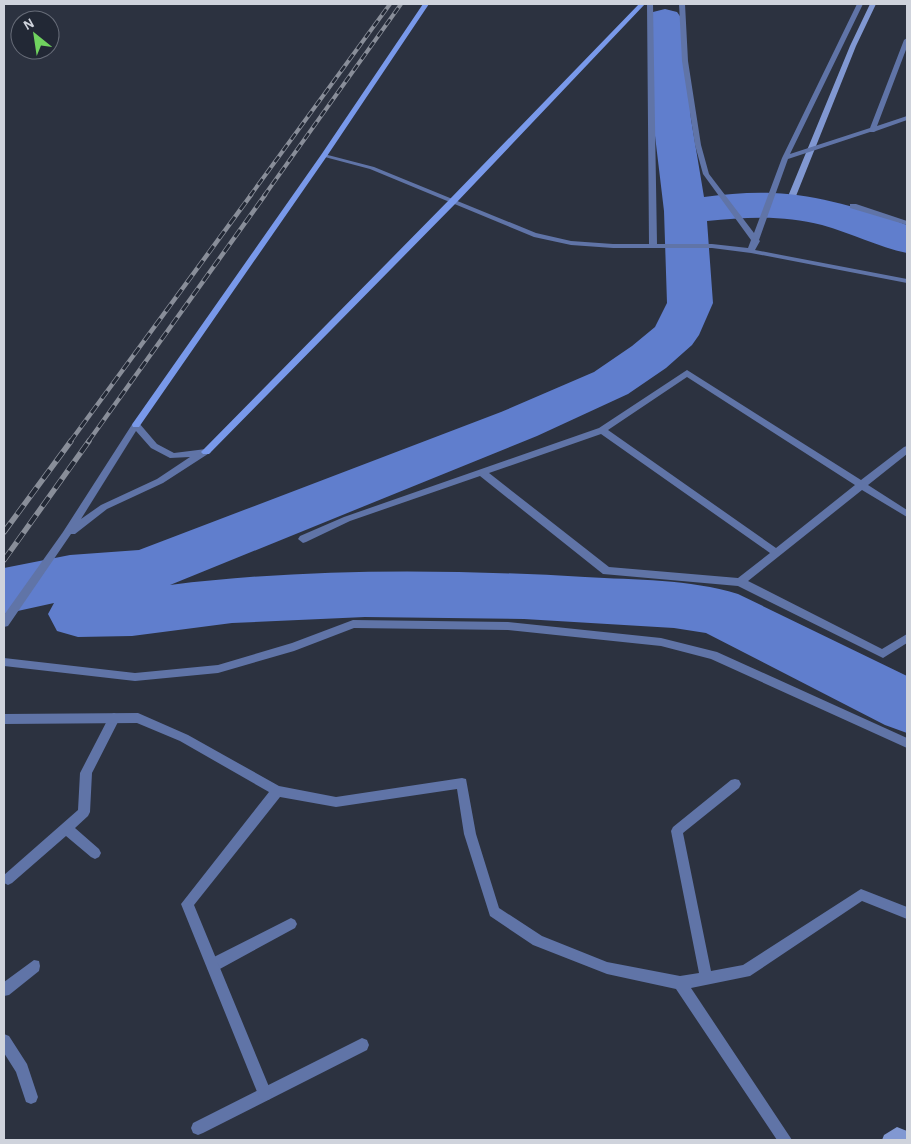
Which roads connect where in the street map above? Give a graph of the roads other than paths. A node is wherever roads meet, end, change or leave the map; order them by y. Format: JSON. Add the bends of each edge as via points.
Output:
{"nodes":[{"id":1,"x":426,"y":4,"type":"edge"},
{"id":2,"x":642,"y":4,"type":"edge"},
{"id":3,"x":650,"y":4,"type":"edge"},
{"id":4,"x":682,"y":4,"type":"edge"},
{"id":5,"x":860,"y":4,"type":"edge"},
{"id":6,"x":907,"y":40,"type":"edge"},
{"id":7,"x":907,"y":118,"type":"edge"},
{"id":8,"x":872,"y":131,"type":"junction"},
{"id":9,"x":324,"y":156,"type":"junction"},
{"id":10,"x":785,"y":158,"type":"junction"},
{"id":11,"x":453,"y":201,"type":"junction"},
{"id":12,"x":853,"y":206,"type":"dead end"},
{"id":13,"x":907,"y":223,"type":"edge"},
{"id":14,"x":756,"y":241,"type":"junction"},
{"id":15,"x":653,"y":245,"type":"junction"},
{"id":16,"x":751,"y":251,"type":"junction"},
{"id":17,"x":907,"y":280,"type":"edge"},
{"id":18,"x":136,"y":425,"type":"junction"},
{"id":19,"x":602,"y":430,"type":"junction"},
{"id":20,"x":907,"y":449,"type":"edge"},
{"id":21,"x":206,"y":452,"type":"junction"},
{"id":22,"x":481,"y":472,"type":"junction"},
{"id":23,"x":863,"y":485,"type":"junction"},
{"id":24,"x":907,"y":514,"type":"edge"},
{"id":25,"x":66,"y":535,"type":"junction"},
{"id":26,"x":302,"y":539,"type":"dead end"},
{"id":27,"x":777,"y":553,"type":"junction"},
{"id":28,"x":740,"y":582,"type":"junction"},
{"id":29,"x":4,"y":622,"type":"edge"},
{"id":30,"x":907,"y":638,"type":"edge"},
{"id":31,"x":4,"y":662,"type":"edge"},
{"id":32,"x":114,"y":718,"type":"junction"},
{"id":33,"x":4,"y":719,"type":"edge"},
{"id":34,"x":907,"y":743,"type":"edge"},
{"id":35,"x":735,"y":784,"type":"dead end"},
{"id":36,"x":277,"y":791,"type":"junction"},
{"id":37,"x":66,"y":828,"type":"junction"},
{"id":38,"x":94,"y":853,"type":"dead end"},
{"id":39,"x":8,"y":878,"type":"dead end"},
{"id":40,"x":907,"y":913,"type":"edge"},
{"id":41,"x":291,"y":924,"type":"dead end"},
{"id":42,"x":213,"y":965,"type":"junction"},
{"id":43,"x":34,"y":966,"type":"dead end"},
{"id":44,"x":706,"y":978,"type":"junction"},
{"id":45,"x":680,"y":982,"type":"junction"},
{"id":46,"x":4,"y":990,"type":"edge"},
{"id":47,"x":4,"y":1041,"type":"edge"},
{"id":48,"x":362,"y":1045,"type":"dead end"},
{"id":49,"x":265,"y":1094,"type":"junction"},
{"id":50,"x":31,"y":1097,"type":"dead end"},
{"id":51,"x":198,"y":1128,"type":"dead end"},
{"id":52,"x":784,"y":1140,"type":"edge"}],
"edges":[{"from":1,"to":9,"type":"street"},
{"from":2,"to":11,"type":"street"},
{"from":3,"to":15,"type":"street"},
{"from":4,"to":14,"type":"street","via":[[685,62],[698,145],[706,174]]},
{"from":5,"to":10,"type":"street"},
{"from":6,"to":8,"type":"street"},
{"from":7,"to":8,"type":"street"},
{"from":8,"to":10,"type":"street"},
{"from":9,"to":11,"type":"street","via":[[372,168]]},
{"from":9,"to":18,"type":"street"},
{"from":10,"to":14,"type":"street"},
{"from":11,"to":15,"type":"street","via":[[534,235],[613,246]]},
{"from":11,"to":21,"type":"street"},
{"from":12,"to":13,"type":"street"},
{"from":14,"to":16,"type":"street"},
{"from":15,"to":16,"type":"street","via":[[712,246]]},
{"from":16,"to":17,"type":"street"},
{"from":18,"to":21,"type":"street","via":[[154,446],[173,456]]},
{"from":18,"to":25,"type":"street"},
{"from":19,"to":22,"type":"street"},
{"from":19,"to":23,"type":"street","via":[[687,373]]},
{"from":19,"to":27,"type":"street"},
{"from":20,"to":23,"type":"street"},
{"from":21,"to":25,"type":"street","via":[[160,481],[104,507]]},
{"from":22,"to":26,"type":"street","via":[[347,519]]},
{"from":22,"to":28,"type":"street","via":[[607,571]]},
{"from":23,"to":24,"type":"street"},
{"from":23,"to":27,"type":"street"},
{"from":25,"to":29,"type":"street"},
{"from":27,"to":28,"type":"street"},
{"from":28,"to":30,"type":"street","via":[[883,654]]},
{"from":31,"to":34,"type":"street","via":[[135,677],[218,669],[294,647],[353,624],[508,626],[660,642],[713,655]]},
{"from":32,"to":33,"type":"street"},
{"from":32,"to":36,"type":"street","via":[[138,718],[184,738]]},
{"from":32,"to":37,"type":"street","via":[[86,773],[84,812]]},
{"from":35,"to":44,"type":"street","via":[[677,831]]},
{"from":36,"to":42,"type":"street","via":[[188,904]]},
{"from":36,"to":45,"type":"street","via":[[336,802],[462,783],[470,834],[494,912],[538,940],[608,968]]},
{"from":37,"to":38,"type":"street"},
{"from":37,"to":39,"type":"street"},
{"from":40,"to":44,"type":"street","via":[[861,895],[745,971]]},
{"from":41,"to":42,"type":"street"},
{"from":42,"to":49,"type":"street"},
{"from":43,"to":46,"type":"street"},
{"from":44,"to":45,"type":"street"},
{"from":45,"to":52,"type":"street"},
{"from":47,"to":50,"type":"street","via":[[22,1068]]},
{"from":48,"to":49,"type":"street"},
{"from":49,"to":51,"type":"street"}]}
